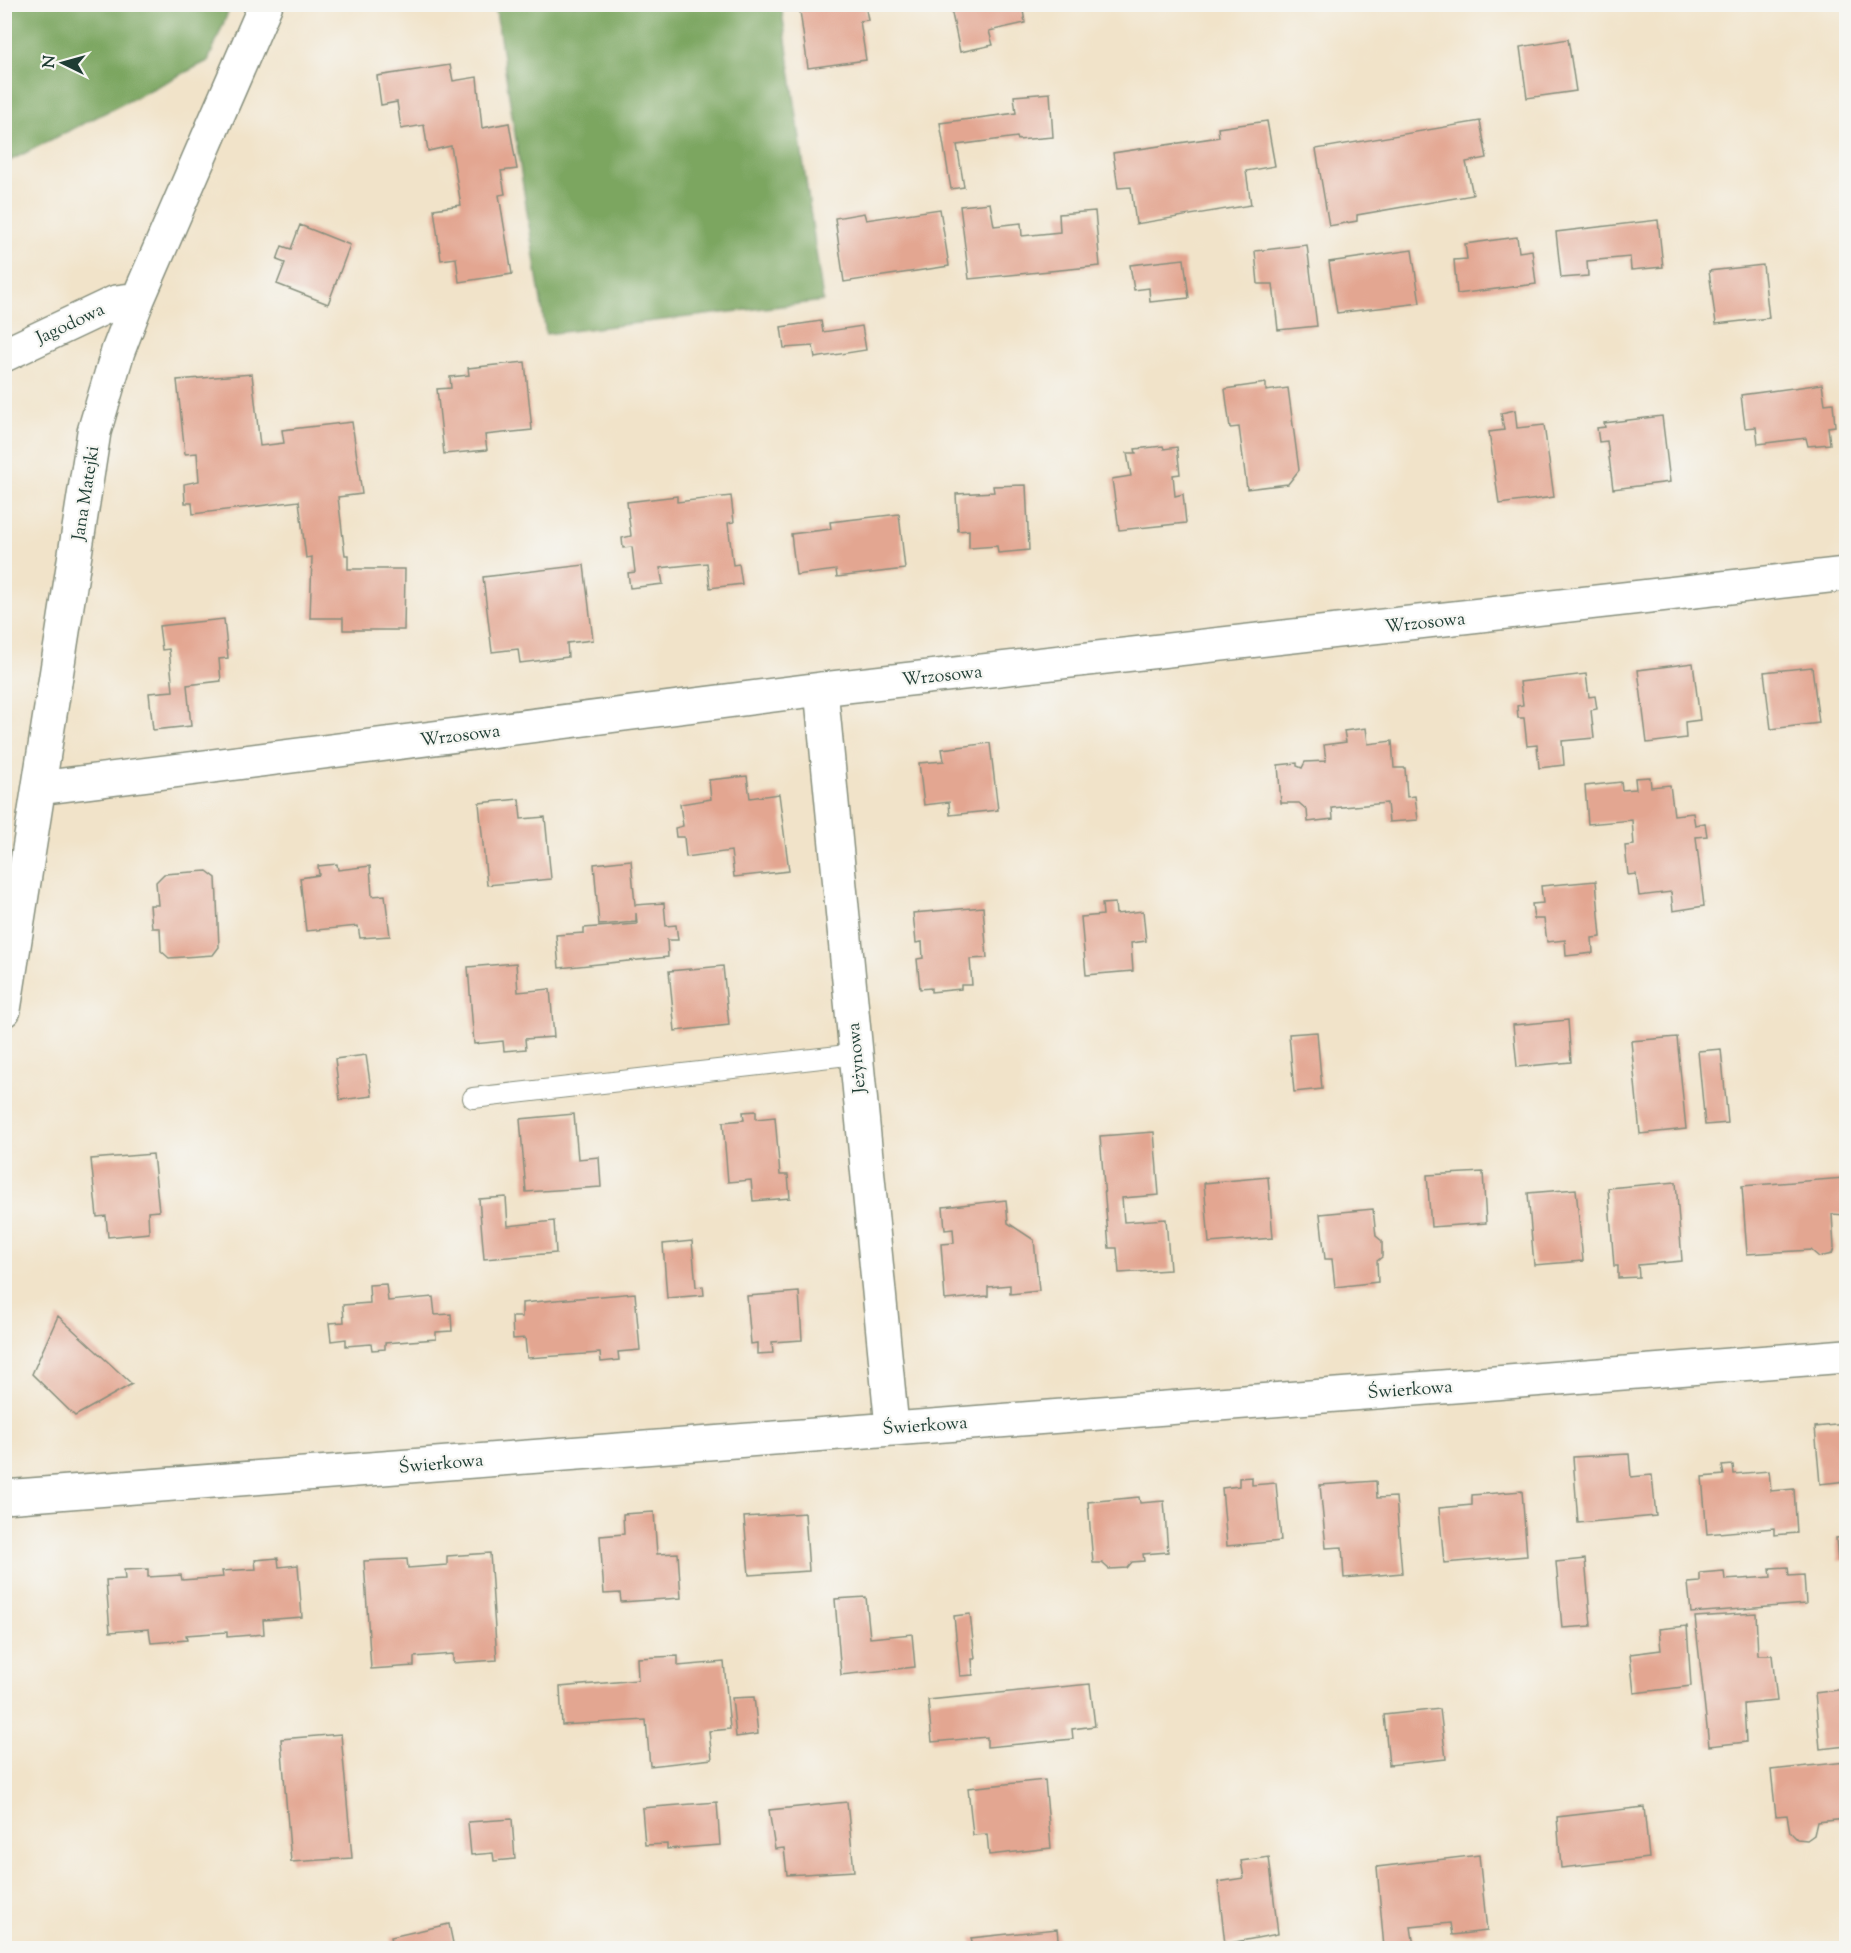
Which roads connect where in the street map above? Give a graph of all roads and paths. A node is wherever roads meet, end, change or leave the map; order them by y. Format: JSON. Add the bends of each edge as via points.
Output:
{"nodes":[{"id":1,"x":266,"y":4,"type":"edge"},
{"id":2,"x":138,"y":299,"type":"junction"},
{"id":3,"x":4,"y":355,"type":"edge"},
{"id":4,"x":1846,"y":574,"type":"edge"},
{"id":5,"x":821,"y":689,"type":"junction"},
{"id":6,"x":39,"y":788,"type":"junction"},
{"id":7,"x":9,"y":953,"type":"edge"},
{"id":8,"x":4,"y":1010,"type":"edge"},
{"id":9,"x":856,"y":1054,"type":"junction"},
{"id":10,"x":473,"y":1098,"type":"dead end"},
{"id":11,"x":1846,"y":1356,"type":"edge"},
{"id":12,"x":892,"y":1427,"type":"junction"},
{"id":13,"x":4,"y":1497,"type":"edge"}],
"edges":[{"from":1,"to":2,"type":"street","name":"Jana Matejki"},
{"from":2,"to":3,"type":"street","name":"Jagodowa","via":[[116,302]]},
{"from":2,"to":6,"type":"street","name":"Jana Matejki","via":[[94,432]]},
{"from":4,"to":5,"type":"street","name":"Wrzosowa"},
{"from":5,"to":6,"type":"street","name":"Wrzosowa"},
{"from":5,"to":9,"type":"street","name":"Jeżynowa"},
{"from":6,"to":7,"type":"street","name":"Jana Matejki"},
{"from":7,"to":8,"type":"street","name":"Jana Matejki"},
{"from":9,"to":10,"type":"lane"},
{"from":9,"to":12,"type":"street","name":"Jeżynowa"},
{"from":11,"to":12,"type":"street","name":"Świerkowa"},
{"from":12,"to":13,"type":"street","name":"Świerkowa"}]}
